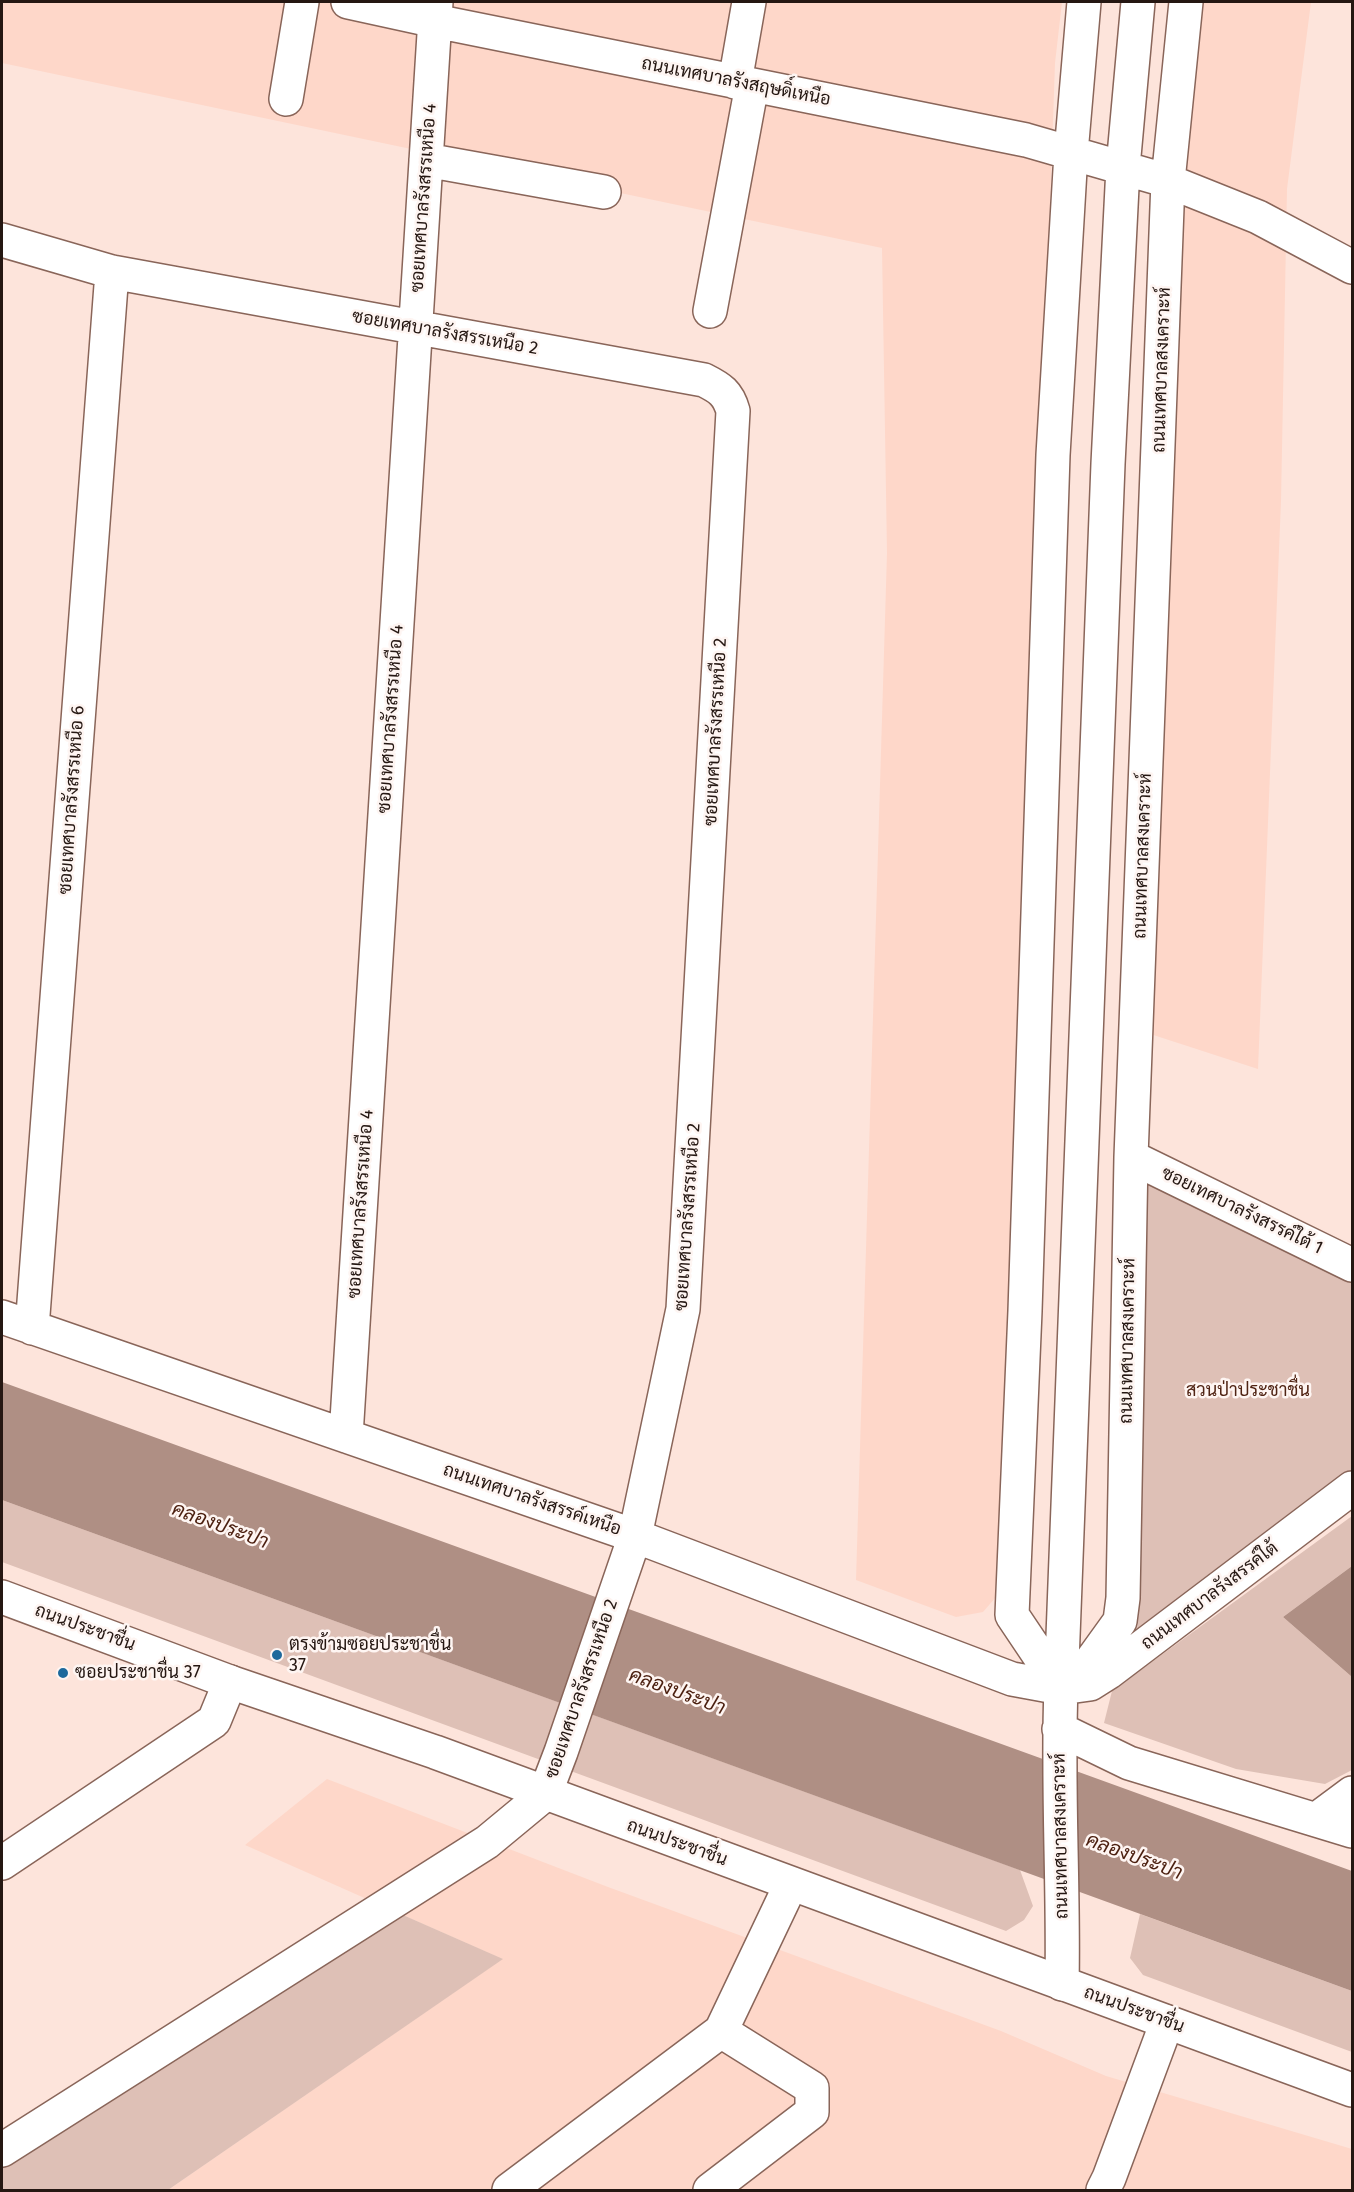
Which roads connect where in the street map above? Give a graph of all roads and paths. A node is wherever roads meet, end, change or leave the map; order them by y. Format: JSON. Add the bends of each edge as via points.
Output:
{"nodes":[{"id":1,"x":302,"y":2,"type":"edge"},
{"id":2,"x":348,"y":2,"type":"edge"},
{"id":3,"x":749,"y":2,"type":"edge"},
{"id":4,"x":1084,"y":2,"type":"edge"},
{"id":5,"x":1138,"y":2,"type":"edge"},
{"id":6,"x":1186,"y":2,"type":"edge"},
{"id":7,"x":436,"y":11,"type":"edge"},
{"id":8,"x":743,"y":84,"type":"junction"},
{"id":9,"x":286,"y":99,"type":"dead end"},
{"id":10,"x":1071,"y":153,"type":"junction"},
{"id":11,"x":426,"y":160,"type":"junction"},
{"id":12,"x":1123,"y":167,"type":"junction"},
{"id":13,"x":1168,"y":181,"type":"junction"},
{"id":14,"x":604,"y":192,"type":"dead end"},
{"id":15,"x":2,"y":240,"type":"edge"},
{"id":16,"x":1353,"y":267,"type":"edge"},
{"id":17,"x":112,"y":272,"type":"junction"},
{"id":18,"x":710,"y":311,"type":"dead end"},
{"id":19,"x":416,"y":327,"type":"junction"},
{"id":20,"x":1131,"y":1157,"type":"junction"},
{"id":21,"x":1352,"y":1264,"type":"edge"},
{"id":22,"x":2,"y":1317,"type":"edge"},
{"id":23,"x":32,"y":1328,"type":"junction"},
{"id":24,"x":346,"y":1436,"type":"junction"},
{"id":25,"x":1353,"y":1488,"type":"edge"},
{"id":26,"x":635,"y":1536,"type":"junction"},
{"id":27,"x":2,"y":1598,"type":"edge"},
{"id":28,"x":230,"y":1682,"type":"junction"},
{"id":29,"x":1061,"y":1688,"type":"junction"},
{"id":30,"x":1059,"y":1744,"type":"junction"},
{"id":31,"x":1353,"y":1793,"type":"edge"},
{"id":32,"x":545,"y":1794,"type":"junction"},
{"id":33,"x":1317,"y":1819,"type":"junction"},
{"id":34,"x":1353,"y":1832,"type":"edge"},
{"id":35,"x":2,"y":1863,"type":"edge"},
{"id":36,"x":792,"y":1884,"type":"junction"},
{"id":37,"x":1062,"y":1984,"type":"junction"},
{"id":38,"x":1167,"y":2022,"type":"junction"},
{"id":39,"x":721,"y":2031,"type":"junction"},
{"id":40,"x":1353,"y":2090,"type":"edge"},
{"id":41,"x":2,"y":2150,"type":"edge"},
{"id":42,"x":508,"y":2190,"type":"edge"},
{"id":43,"x":710,"y":2190,"type":"edge"},
{"id":44,"x":1103,"y":2190,"type":"edge"}],
"edges":[{"from":1,"to":9,"type":"street"},
{"from":2,"to":7,"type":"street","name":"ถนนเทศบาลรังสฤษดิ์เหนือ"},
{"from":3,"to":8,"type":"street"},
{"from":4,"to":10,"type":"street"},
{"from":5,"to":12,"type":"street","name":"ถนนเทศบาลสงเคราะห์"},
{"from":6,"to":13,"type":"street","name":"ถนนเทศบาลสงเคราะห์"},
{"from":7,"to":8,"type":"street","name":"ถนนเทศบาลรังสฤษดิ์เหนือ"},
{"from":7,"to":11,"type":"street","name":"ซอยเทศบาลรังสรรเหนือ 4"},
{"from":8,"to":10,"type":"street","name":"ถนนเทศบาลรังสฤษดิ์เหนือ","via":[[1026,140]]},
{"from":8,"to":18,"type":"street"},
{"from":10,"to":12,"type":"street","name":"ถนนเทศบาลรังสฤษดิ์เหนือ"},
{"from":10,"to":29,"type":"street","via":[[1053,455],[1012,1615]]},
{"from":11,"to":14,"type":"street"},
{"from":11,"to":19,"type":"street","name":"ซอยเทศบาลรังสรรเหนือ 4"},
{"from":12,"to":13,"type":"street","name":"ถนนเทศบาลรังสฤษดิ์เหนือ"},
{"from":12,"to":29,"type":"street","name":"ถนนเทศบาลสงเคราะห์"},
{"from":13,"to":16,"type":"street","name":"ถนนเทศบาลรังสฤษดิ์เหนือ","via":[[1258,217]]},
{"from":13,"to":20,"type":"street","name":"ถนนเทศบาลสงเคราะห์"},
{"from":15,"to":17,"type":"street","name":"ซอยเทศบาลรังสรรเหนือ 2"},
{"from":17,"to":19,"type":"street","name":"ซอยเทศบาลรังสรรเหนือ 2"},
{"from":17,"to":23,"type":"street","name":"ซอยเทศบาลรังสรรเหนือ 6"},
{"from":19,"to":24,"type":"street","name":"ซอยเทศบาลรังสรรเหนือ 4"},
{"from":19,"to":26,"type":"street","name":"ซอยเทศบาลรังสรรเหนือ 2","via":[[704,380],[721,389],[733,411],[683,1309]]},
{"from":20,"to":21,"type":"street","name":"ซอยเทศบาลรังสรรค์ใต้ 1"},
{"from":20,"to":29,"type":"street","name":"ถนนเทศบาลสงเคราะห์","via":[[1120,1622],[1089,1664]]},
{"from":22,"to":23,"type":"street","name":"ถนนเทศบาลรังสรรค์เหนือ"},
{"from":23,"to":24,"type":"street","name":"ถนนเทศบาลรังสรรค์เหนือ"},
{"from":24,"to":26,"type":"street","name":"ถนนเทศบาลรังสรรค์เหนือ"},
{"from":25,"to":29,"type":"street","name":"ถนนเทศบาลรังสรรค์ใต้","via":[[1109,1672],[1090,1684]]},
{"from":26,"to":29,"type":"street","name":"ถนนเทศบาลรังสรรค์เหนือ","via":[[1012,1679]]},
{"from":26,"to":32,"type":"street","name":"ซอยเทศบาลรังสรรเหนือ 2"},
{"from":27,"to":28,"type":"street","name":"ถนนประชาชื่น"},
{"from":28,"to":32,"type":"street","name":"ถนนประชาชื่น"},
{"from":28,"to":35,"type":"street","via":[[214,1721]]},
{"from":29,"to":30,"type":"street","name":"ถนนเทศบาลสงเคราะห์"},
{"from":30,"to":33,"type":"street"},
{"from":30,"to":37,"type":"street","name":"ถนนเทศบาลสงเคราะห์"},
{"from":31,"to":33,"type":"street"},
{"from":32,"to":36,"type":"street","name":"ถนนประชาชื่น"},
{"from":32,"to":41,"type":"street","via":[[487,1842]]},
{"from":33,"to":34,"type":"street"},
{"from":36,"to":37,"type":"street","name":"ถนนประชาชื่น"},
{"from":36,"to":39,"type":"street"},
{"from":37,"to":38,"type":"street","name":"ถนนประชาชื่น"},
{"from":38,"to":40,"type":"street","name":"ถนนประชาชื่น"},
{"from":38,"to":44,"type":"street"},
{"from":39,"to":42,"type":"street"},
{"from":39,"to":43,"type":"street","via":[[812,2088],[812,2112]]}]}
